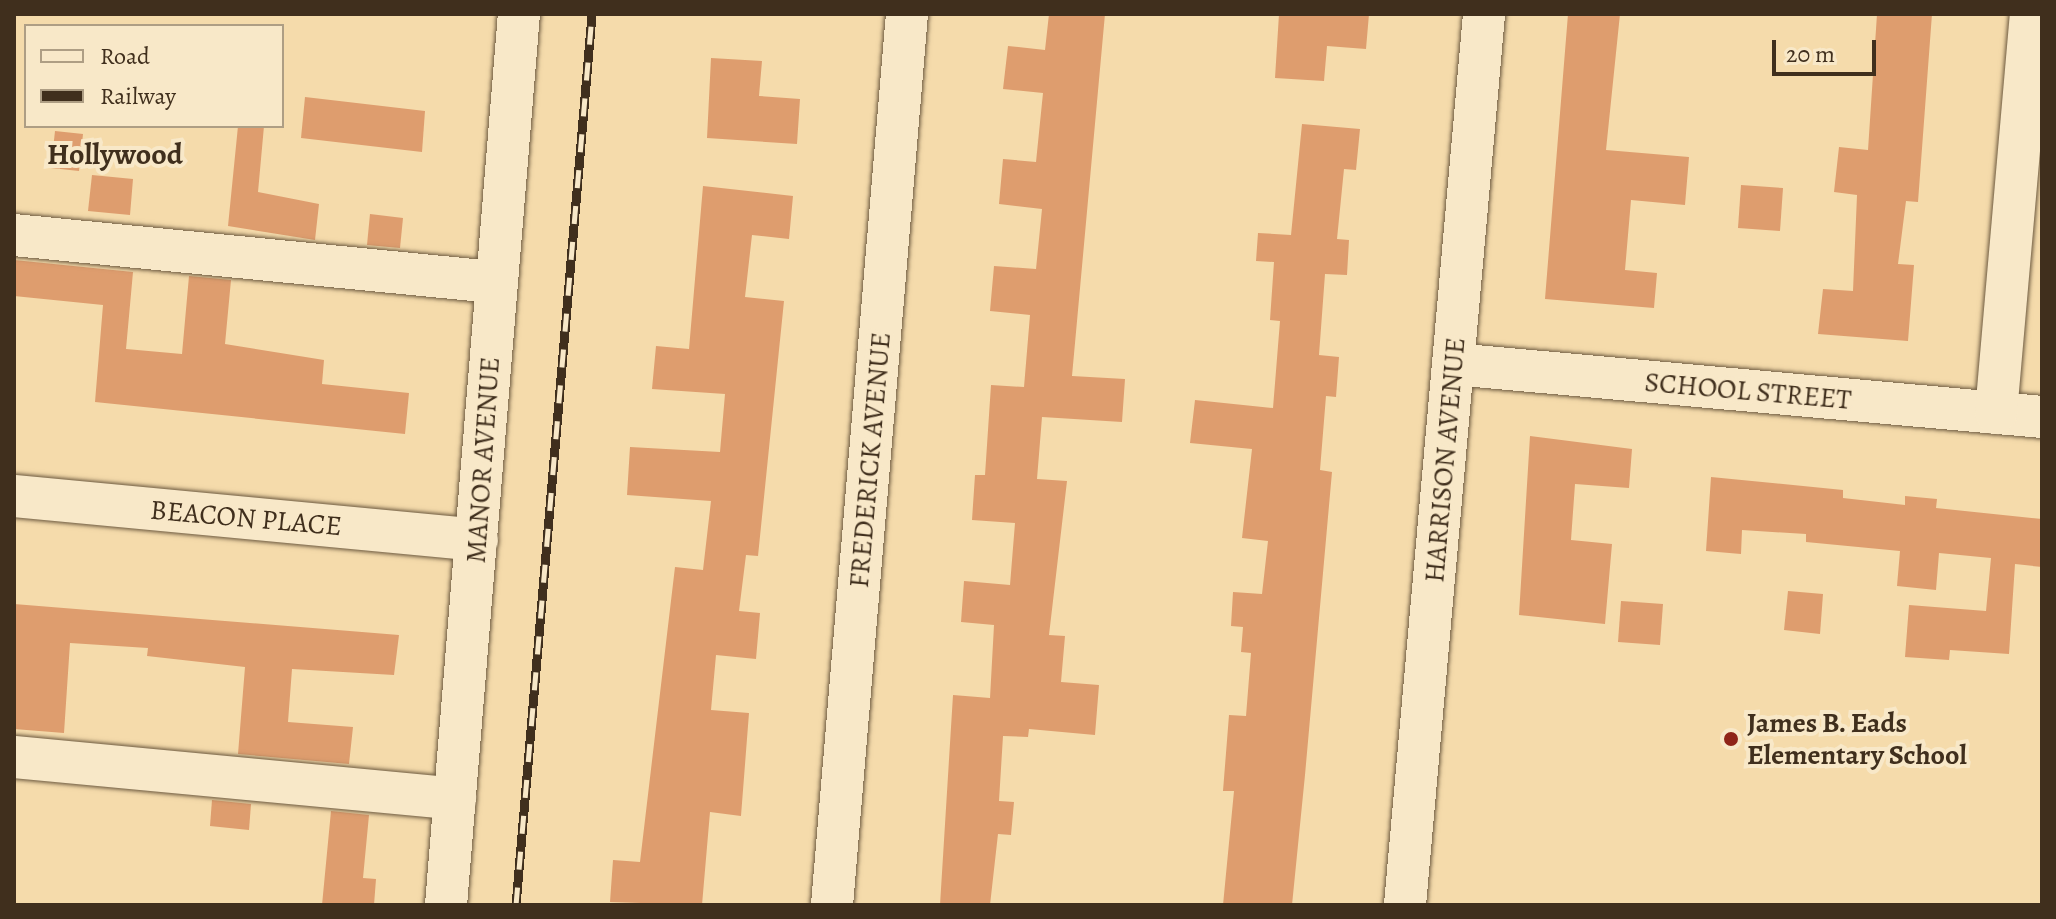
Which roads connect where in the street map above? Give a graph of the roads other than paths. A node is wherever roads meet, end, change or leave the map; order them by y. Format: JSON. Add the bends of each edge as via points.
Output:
{"nodes":[{"id":1,"x":519,"y":14,"type":"edge"},
{"id":2,"x":907,"y":14,"type":"edge"},
{"id":3,"x":1484,"y":14,"type":"edge"},
{"id":4,"x":2031,"y":14,"type":"edge"},
{"id":5,"x":14,"y":235,"type":"edge"},
{"id":6,"x":497,"y":282,"type":"junction"},
{"id":7,"x":1453,"y":364,"type":"junction"},
{"id":8,"x":1996,"y":413,"type":"junction"},
{"id":9,"x":2042,"y":417,"type":"edge"},
{"id":10,"x":14,"y":496,"type":"edge"},
{"id":11,"x":477,"y":540,"type":"junction"},
{"id":12,"x":14,"y":757,"type":"edge"},
{"id":13,"x":455,"y":799,"type":"junction"},
{"id":14,"x":446,"y":905,"type":"edge"},
{"id":15,"x":832,"y":905,"type":"edge"},
{"id":16,"x":1405,"y":905,"type":"edge"}],
"edges":[{"from":1,"to":6,"type":"street","name":"MANOR AVENUE"},
{"from":2,"to":15,"type":"street","name":"FREDERICK AVENUE"},
{"from":3,"to":7,"type":"street","name":"HARRISON AVENUE"},
{"from":4,"to":8,"type":"street"},
{"from":5,"to":6,"type":"street"},
{"from":6,"to":11,"type":"street","name":"MANOR AVENUE"},
{"from":7,"to":8,"type":"street","name":"SCHOOL STREET"},
{"from":7,"to":16,"type":"street","name":"HARRISON AVENUE"},
{"from":8,"to":9,"type":"street","name":"SCHOOL STREET"},
{"from":10,"to":11,"type":"street","name":"BEACON PLACE"},
{"from":11,"to":13,"type":"street","name":"MANOR AVENUE"},
{"from":12,"to":13,"type":"street"},
{"from":13,"to":14,"type":"street","name":"MANOR AVENUE"}]}
